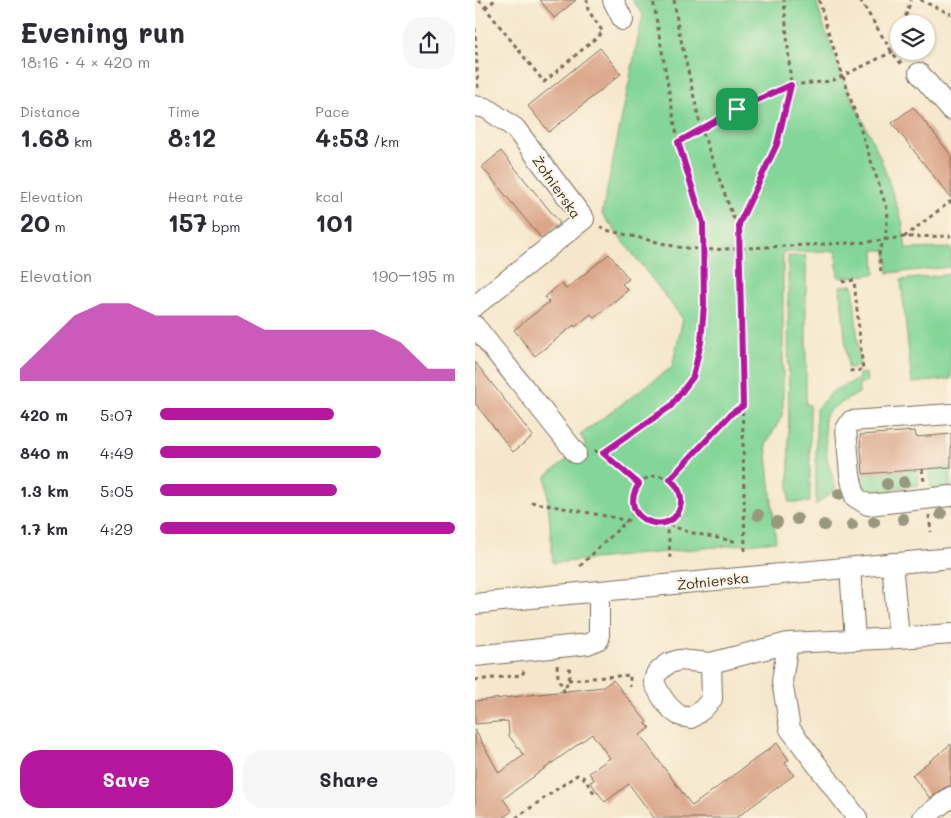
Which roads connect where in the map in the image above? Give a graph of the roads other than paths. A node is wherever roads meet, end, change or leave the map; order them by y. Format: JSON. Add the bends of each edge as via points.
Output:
{"nodes":[{"id":1,"x":613,"y":0,"type":"edge"},
{"id":2,"x":623,"y":20,"type":"dead end"},
{"id":3,"x":919,"y":73,"type":"dead end"},
{"id":4,"x":477,"y":106,"type":"edge"},
{"id":5,"x":951,"y":110,"type":"edge"},
{"id":6,"x":475,"y":306,"type":"edge"},
{"id":7,"x":475,"y":326,"type":"edge"},
{"id":8,"x":951,"y":414,"type":"edge"},
{"id":9,"x":576,"y":453,"type":"road end"},
{"id":10,"x":951,"y":496,"type":"edge"},
{"id":11,"x":951,"y":558,"type":"edge"},
{"id":12,"x":892,"y":563,"type":"junction"},
{"id":13,"x":850,"y":568,"type":"junction"},
{"id":14,"x":599,"y":592,"type":"junction"},
{"id":15,"x":475,"y":604,"type":"edge"},
{"id":16,"x":951,"y":634,"type":"edge"},
{"id":17,"x":899,"y":638,"type":"junction"},
{"id":18,"x":855,"y":640,"type":"junction"},
{"id":19,"x":788,"y":642,"type":"junction"},
{"id":20,"x":475,"y":656,"type":"edge"},
{"id":21,"x":711,"y":663,"type":"dead end"},
{"id":22,"x":951,"y":797,"type":"edge"},
{"id":23,"x":857,"y":818,"type":"edge"},
{"id":24,"x":923,"y":818,"type":"edge"}],
"edges":[{"from":1,"to":2,"type":"street"},
{"from":3,"to":5,"type":"street"},
{"from":4,"to":6,"type":"street","name":"Żołnierska","via":[[486,108],[515,128],[584,219]]},
{"from":7,"to":9,"type":"street"},
{"from":8,"to":10,"type":"street","via":[[851,421],[846,428],[855,497],[868,505]]},
{"from":11,"to":12,"type":"street","name":"Żołnierska"},
{"from":12,"to":13,"type":"street","name":"Żołnierska"},
{"from":12,"to":17,"type":"street"},
{"from":13,"to":14,"type":"street","name":"Żołnierska"},
{"from":13,"to":18,"type":"street"},
{"from":14,"to":15,"type":"street","name":"Żołnierska"},
{"from":14,"to":20,"type":"street","via":[[599,639],[588,644]]},
{"from":16,"to":17,"type":"street"},
{"from":17,"to":18,"type":"street"},
{"from":18,"to":19,"type":"street"},
{"from":19,"to":21,"type":"street"},
{"from":19,"to":23,"type":"street","via":[[782,681],[790,729]]},
{"from":22,"to":24,"type":"street"}]}
